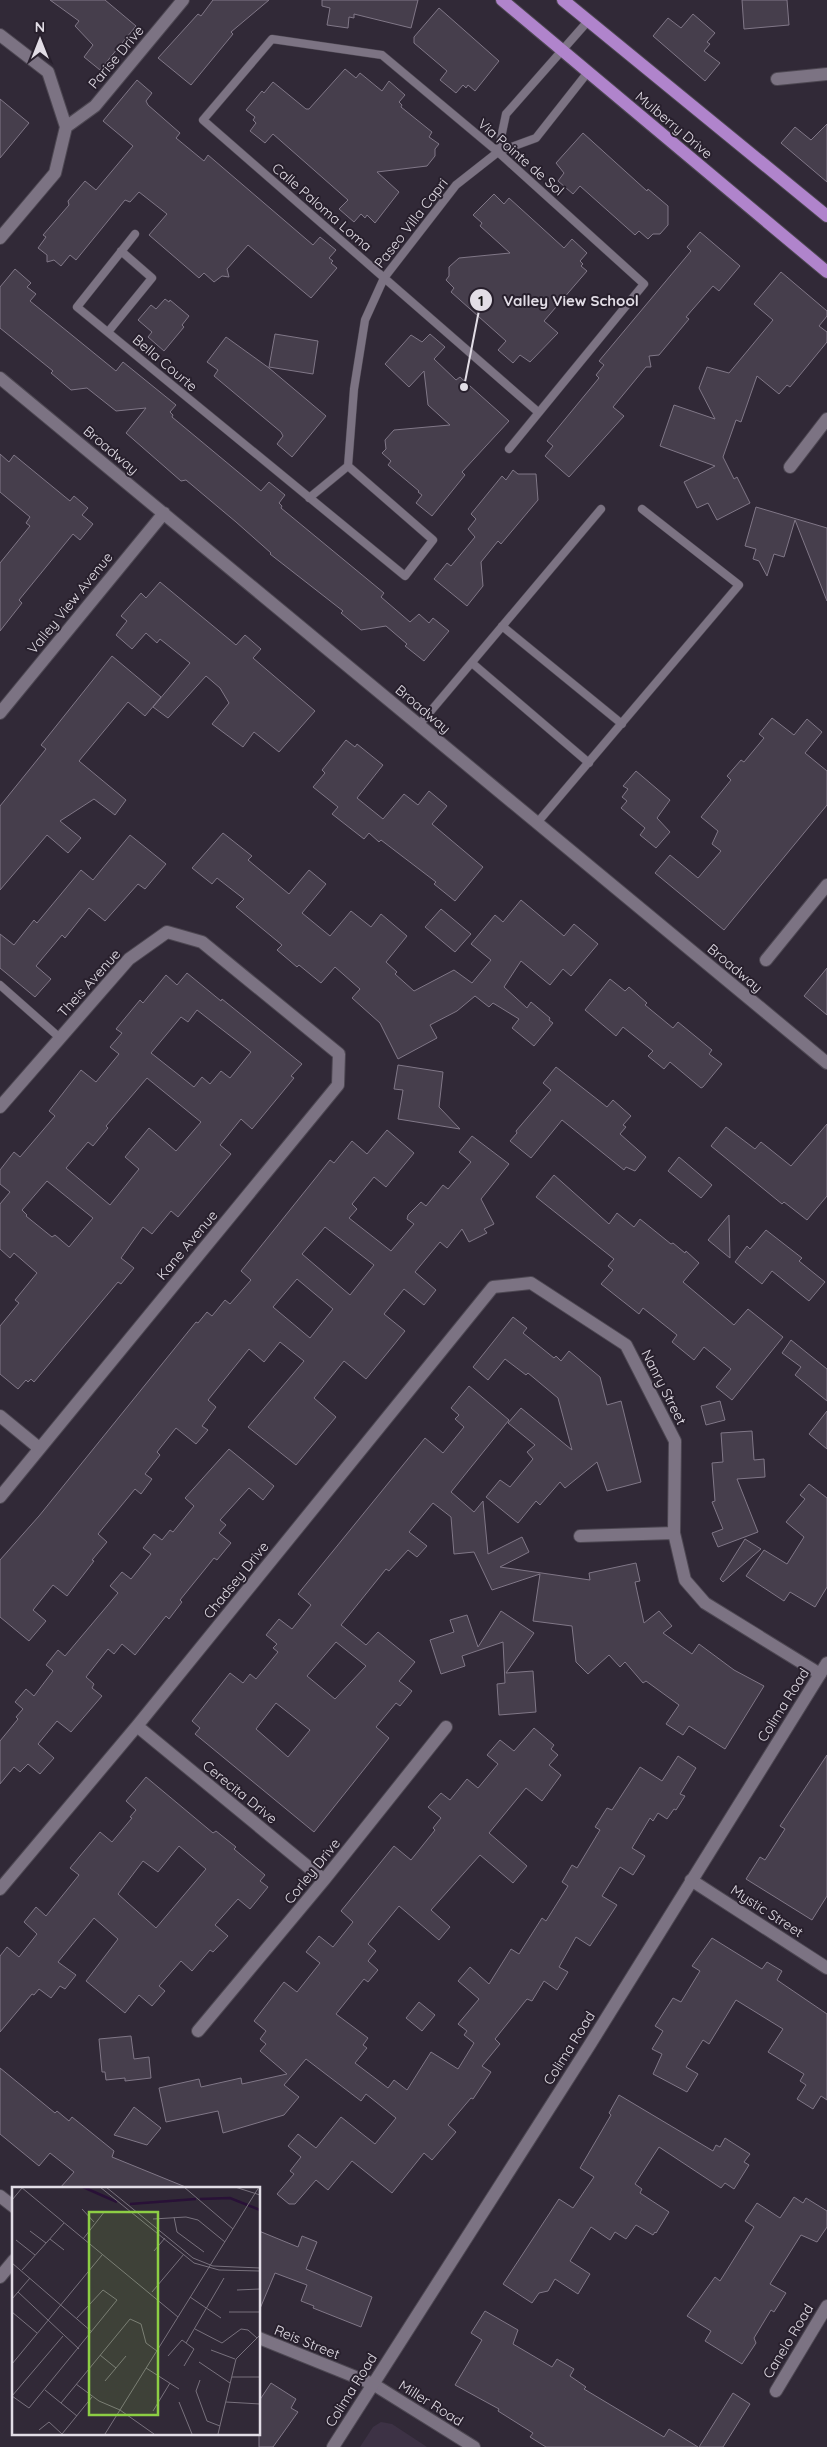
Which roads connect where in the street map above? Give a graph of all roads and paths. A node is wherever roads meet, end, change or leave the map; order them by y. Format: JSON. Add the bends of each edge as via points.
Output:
{"nodes":[{"id":1,"x":183,"y":0,"type":"edge"},
{"id":2,"x":502,"y":0,"type":"edge"},
{"id":3,"x":563,"y":0,"type":"edge"},
{"id":4,"x":588,"y":21,"type":"junction"},
{"id":5,"x":0,"y":35,"type":"edge"},
{"id":6,"x":561,"y":50,"type":"junction"},
{"id":7,"x":588,"y":72,"type":"junction"},
{"id":8,"x":827,"y":74,"type":"edge"},
{"id":9,"x":777,"y":79,"type":"dead end"},
{"id":10,"x":203,"y":120,"type":"joint"},
{"id":11,"x":66,"y":127,"type":"junction"},
{"id":12,"x":498,"y":152,"type":"junction"},
{"id":13,"x":827,"y":216,"type":"edge"},
{"id":14,"x":136,"y":234,"type":"dead end"},
{"id":15,"x":0,"y":238,"type":"edge"},
{"id":16,"x":121,"y":251,"type":"junction"},
{"id":17,"x":827,"y":272,"type":"edge"},
{"id":18,"x":384,"y":278,"type":"junction"},
{"id":19,"x":108,"y":332,"type":"junction"},
{"id":20,"x":0,"y":378,"type":"edge"},
{"id":21,"x":538,"y":412,"type":"junction"},
{"id":22,"x":827,"y":419,"type":"edge"},
{"id":23,"x":509,"y":449,"type":"dead end"},
{"id":24,"x":348,"y":466,"type":"junction"},
{"id":25,"x":790,"y":467,"type":"dead end"},
{"id":26,"x":309,"y":498,"type":"junction"},
{"id":27,"x":601,"y":509,"type":"dead end"},
{"id":28,"x":642,"y":509,"type":"dead end"},
{"id":29,"x":164,"y":513,"type":"junction"},
{"id":30,"x":502,"y":626,"type":"junction"},
{"id":31,"x":472,"y":663,"type":"junction"},
{"id":32,"x":0,"y":713,"type":"edge"},
{"id":33,"x":622,"y":724,"type":"junction"},
{"id":34,"x":419,"y":725,"type":"junction"},
{"id":35,"x":589,"y":763,"type":"junction"},
{"id":36,"x":537,"y":824,"type":"junction"},
{"id":37,"x":827,"y":885,"type":"edge"},
{"id":38,"x":766,"y":960,"type":"dead end"},
{"id":39,"x":0,"y":985,"type":"edge"},
{"id":40,"x":289,"y":1015,"type":"joint"},
{"id":41,"x":60,"y":1038,"type":"junction"},
{"id":42,"x":827,"y":1063,"type":"edge"},
{"id":43,"x":0,"y":1108,"type":"edge"},
{"id":44,"x":493,"y":1287,"type":"joint"},
{"id":45,"x":0,"y":1416,"type":"edge"},
{"id":46,"x":39,"y":1448,"type":"junction"},
{"id":47,"x":0,"y":1497,"type":"edge"},
{"id":48,"x":674,"y":1533,"type":"junction"},
{"id":49,"x":580,"y":1536,"type":"dead end"},
{"id":50,"x":824,"y":1669,"type":"edge"},
{"id":51,"x":137,"y":1726,"type":"junction"},
{"id":52,"x":446,"y":1727,"type":"dead end"},
{"id":53,"x":324,"y":1880,"type":"junction"},
{"id":54,"x":692,"y":1880,"type":"junction"},
{"id":55,"x":0,"y":1890,"type":"edge"},
{"id":56,"x":827,"y":1968,"type":"edge"},
{"id":57,"x":198,"y":2031,"type":"dead end"},
{"id":58,"x":0,"y":2196,"type":"edge"},
{"id":59,"x":12,"y":2206,"type":"edge"},
{"id":60,"x":12,"y":2262,"type":"edge"},
{"id":61,"x":0,"y":2277,"type":"edge"},
{"id":62,"x":827,"y":2306,"type":"edge"},
{"id":63,"x":260,"y":2338,"type":"edge"},
{"id":64,"x":372,"y":2384,"type":"junction"},
{"id":65,"x":776,"y":2392,"type":"dead end"},
{"id":66,"x":336,"y":2445,"type":"edge"},
{"id":67,"x":474,"y":2447,"type":"edge"}],
"edges":[{"from":1,"to":11,"type":"street","name":"Parise Drive","via":[[95,106]]},
{"from":2,"to":6,"type":"main road","name":"Mulberry Drive"},
{"from":3,"to":4,"type":"main road","name":"Mulberry Drive"},
{"from":4,"to":6,"type":"lane"},
{"from":4,"to":13,"type":"main road","name":"Mulberry Drive"},
{"from":5,"to":11,"type":"street","via":[[48,72]]},
{"from":6,"to":7,"type":"main road","name":"Mulberry Drive"},
{"from":6,"to":12,"type":"lane","via":[[506,114]]},
{"from":7,"to":12,"type":"lane","name":"Paseo Villa Capri","via":[[536,138]]},
{"from":7,"to":17,"type":"main road","name":"Mulberry Drive"},
{"from":8,"to":9,"type":"street"},
{"from":10,"to":12,"type":"lane","name":"Via Pointe de Sol","via":[[272,39],[382,55]]},
{"from":10,"to":18,"type":"lane","name":"Calle Paloma Loma"},
{"from":11,"to":15,"type":"street","via":[[55,173]]},
{"from":12,"to":18,"type":"lane","name":"Paseo Villa Capri","via":[[456,185]]},
{"from":12,"to":21,"type":"lane","name":"Via Pointe de Sol","via":[[644,284]]},
{"from":14,"to":16,"type":"lane","name":"Bella Courte"},
{"from":16,"to":19,"type":"lane","via":[[152,278]]},
{"from":16,"to":19,"type":"lane","name":"Bella Courte","via":[[77,307]]},
{"from":18,"to":21,"type":"lane","name":"Calle Paloma Loma"},
{"from":18,"to":24,"type":"lane","name":"Paseo Villa Capri","via":[[365,320],[354,389]]},
{"from":19,"to":26,"type":"lane","name":"Bella Courte"},
{"from":20,"to":29,"type":"street","name":"Broadway"},
{"from":21,"to":23,"type":"lane","name":"Via Pointe de Sol"},
{"from":22,"to":25,"type":"street"},
{"from":24,"to":26,"type":"lane"},
{"from":24,"to":26,"type":"lane","name":"Bella Courte","via":[[434,540],[405,576]]},
{"from":27,"to":30,"type":"lane"},
{"from":28,"to":33,"type":"lane","via":[[740,585]]},
{"from":29,"to":32,"type":"street","name":"Valley View Avenue"},
{"from":29,"to":34,"type":"street","name":"Broadway"},
{"from":30,"to":31,"type":"lane"},
{"from":30,"to":33,"type":"lane"},
{"from":31,"to":34,"type":"lane"},
{"from":31,"to":35,"type":"lane"},
{"from":33,"to":35,"type":"lane"},
{"from":34,"to":36,"type":"street","name":"Broadway"},
{"from":35,"to":36,"type":"lane"},
{"from":36,"to":42,"type":"street","name":"Broadway"},
{"from":37,"to":38,"type":"street"},
{"from":39,"to":41,"type":"lane"},
{"from":40,"to":41,"type":"street","name":"Theis Avenue","via":[[202,942],[167,932],[128,959]]},
{"from":40,"to":46,"type":"street","name":"Kane Avenue","via":[[339,1054],[338,1085]]},
{"from":41,"to":43,"type":"street","name":"Theis Avenue"},
{"from":44,"to":48,"type":"street","name":"Nanry Street","via":[[531,1283],[626,1345],[675,1441]]},
{"from":44,"to":51,"type":"street","name":"Chadsey Drive"},
{"from":45,"to":46,"type":"street"},
{"from":46,"to":47,"type":"street","name":"Kane Avenue"},
{"from":48,"to":49,"type":"street"},
{"from":48,"to":50,"type":"street","name":"Nanry Street","via":[[685,1580],[705,1603]]},
{"from":50,"to":54,"type":"street","name":"Colima Road"},
{"from":51,"to":53,"type":"street","name":"Cerecita Drive"},
{"from":51,"to":55,"type":"street","name":"Chadsey Drive"},
{"from":52,"to":53,"type":"street","name":"Corley Drive"},
{"from":53,"to":57,"type":"street","name":"Corley Drive"},
{"from":54,"to":56,"type":"street","name":"Mystic Street"},
{"from":54,"to":64,"type":"street","name":"Colima Road","via":[[590,2046]]},
{"from":58,"to":59,"type":"street"},
{"from":60,"to":61,"type":"street"},
{"from":62,"to":65,"type":"street","name":"Canelo Road"},
{"from":63,"to":64,"type":"street","name":"Reis Street"},
{"from":64,"to":66,"type":"street","name":"Colima Road"},
{"from":64,"to":67,"type":"street","name":"Miller Road"}]}
